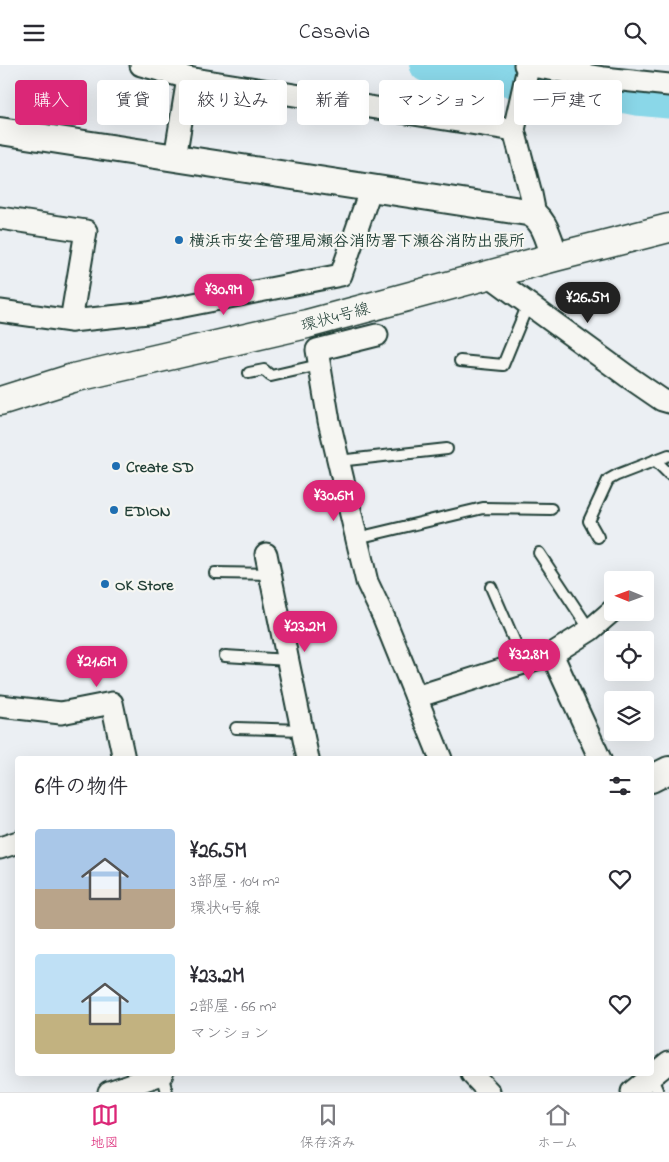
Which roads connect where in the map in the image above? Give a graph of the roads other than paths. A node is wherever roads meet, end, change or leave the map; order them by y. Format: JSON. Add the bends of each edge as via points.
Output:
{"nodes":[{"id":1,"x":141,"y":65,"type":"edge"},
{"id":2,"x":527,"y":67,"type":"edge"},
{"id":3,"x":629,"y":72,"type":"edge"},
{"id":4,"x":188,"y":78,"type":"junction"},
{"id":5,"x":669,"y":85,"type":"edge"},
{"id":6,"x":514,"y":130,"type":"junction"},
{"id":7,"x":0,"y":131,"type":"edge"},
{"id":8,"x":175,"y":158,"type":"junction"},
{"id":9,"x":371,"y":188,"type":"junction"},
{"id":10,"x":535,"y":214,"type":"junction"},
{"id":11,"x":0,"y":218,"type":"edge"},
{"id":12,"x":669,"y":228,"type":"edge"},
{"id":13,"x":555,"y":257,"type":"junction"},
{"id":14,"x":490,"y":275,"type":"junction"},
{"id":15,"x":528,"y":304,"type":"junction"},
{"id":16,"x":0,"y":311,"type":"edge"},
{"id":17,"x":71,"y":321,"type":"junction"},
{"id":18,"x":377,"y":335,"type":"dead end"},
{"id":19,"x":460,"y":361,"type":"dead end"},
{"id":20,"x":319,"y":365,"type":"junction"},
{"id":21,"x":249,"y":373,"type":"dead end"},
{"id":22,"x":0,"y":401,"type":"edge"},
{"id":23,"x":669,"y":402,"type":"edge"},
{"id":24,"x":447,"y":449,"type":"dead end"},
{"id":25,"x":669,"y":455,"type":"edge"},
{"id":26,"x":655,"y":460,"type":"junction"},
{"id":27,"x":338,"y":461,"type":"junction"},
{"id":28,"x":669,"y":474,"type":"edge"},
{"id":29,"x":551,"y":509,"type":"dead end"},
{"id":30,"x":598,"y":537,"type":"dead end"},
{"id":31,"x":357,"y":538,"type":"junction"},
{"id":32,"x":539,"y":553,"type":"dead end"},
{"id":33,"x":268,"y":564,"type":"joint"},
{"id":34,"x":215,"y":573,"type":"dead end"},
{"id":35,"x":491,"y":587,"type":"dead end"},
{"id":36,"x":604,"y":618,"type":"edge"},
{"id":37,"x":590,"y":630,"type":"junction"},
{"id":38,"x":552,"y":654,"type":"junction"},
{"id":39,"x":225,"y":656,"type":"dead end"},
{"id":40,"x":288,"y":660,"type":"junction"},
{"id":41,"x":524,"y":663,"type":"junction"},
{"id":42,"x":416,"y":697,"type":"junction"},
{"id":43,"x":0,"y":706,"type":"edge"},
{"id":44,"x":236,"y":728,"type":"dead end"},
{"id":45,"x":303,"y":730,"type":"junction"},
{"id":46,"x":123,"y":756,"type":"edge"},
{"id":47,"x":307,"y":756,"type":"edge"},
{"id":48,"x":440,"y":756,"type":"edge"},
{"id":49,"x":599,"y":756,"type":"edge"},
{"id":50,"x":669,"y":770,"type":"edge"},
{"id":51,"x":654,"y":778,"type":"edge"},
{"id":52,"x":15,"y":844,"type":"edge"},
{"id":53,"x":0,"y":848,"type":"edge"},
{"id":54,"x":669,"y":1062,"type":"edge"},
{"id":55,"x":474,"y":1076,"type":"edge"},
{"id":56,"x":131,"y":1079,"type":"edge"},
{"id":57,"x":164,"y":1080,"type":"edge"},
{"id":58,"x":654,"y":1084,"type":"edge"},
{"id":59,"x":109,"y":1092,"type":"edge"},
{"id":60,"x":488,"y":1092,"type":"edge"},
{"id":61,"x":632,"y":1092,"type":"edge"}],
"edges":[{"from":1,"to":4,"type":"street"},
{"from":2,"to":3,"type":"street"},
{"from":2,"to":6,"type":"street"},
{"from":3,"to":5,"type":"street"},
{"from":4,"to":6,"type":"street"},
{"from":4,"to":8,"type":"street"},
{"from":6,"to":10,"type":"street"},
{"from":7,"to":8,"type":"street"},
{"from":8,"to":9,"type":"street"},
{"from":9,"to":10,"type":"street"},
{"from":9,"to":17,"type":"street","via":[[341,275],[148,313]]},
{"from":10,"to":13,"type":"street"},
{"from":11,"to":17,"type":"street","via":[[86,231]]},
{"from":12,"to":13,"type":"main road","name":"環状4号線"},
{"from":13,"to":14,"type":"main road","name":"環状4号線"},
{"from":14,"to":15,"type":"street"},
{"from":14,"to":22,"type":"main road","name":"環状4号線","via":[[307,324],[73,378]]},
{"from":15,"to":19,"type":"lane","via":[[503,365]]},
{"from":15,"to":23,"type":"street","via":[[627,376]]},
{"from":16,"to":17,"type":"street"},
{"from":18,"to":20,"type":"street","via":[[317,350]]},
{"from":20,"to":21,"type":"lane","via":[[272,375],[264,370]]},
{"from":20,"to":27,"type":"street"},
{"from":24,"to":27,"type":"lane"},
{"from":25,"to":26,"type":"lane"},
{"from":26,"to":28,"type":"lane"},
{"from":26,"to":30,"type":"lane","via":[[608,480],[590,521]]},
{"from":27,"to":31,"type":"street"},
{"from":29,"to":31,"type":"lane","via":[[483,508]]},
{"from":31,"to":42,"type":"street","via":[[367,582]]},
{"from":32,"to":37,"type":"lane"},
{"from":33,"to":34,"type":"lane"},
{"from":33,"to":40,"type":"street"},
{"from":35,"to":41,"type":"lane"},
{"from":36,"to":37,"type":"street"},
{"from":37,"to":38,"type":"street"},
{"from":38,"to":41,"type":"street"},
{"from":38,"to":49,"type":"street"},
{"from":39,"to":40,"type":"lane"},
{"from":40,"to":45,"type":"street"},
{"from":41,"to":42,"type":"street"},
{"from":42,"to":48,"type":"street"},
{"from":43,"to":46,"type":"street","via":[[61,713],[112,703]]},
{"from":44,"to":45,"type":"lane"},
{"from":45,"to":47,"type":"street"},
{"from":50,"to":51,"type":"street"},
{"from":52,"to":53,"type":"street"},
{"from":54,"to":58,"type":"street"},
{"from":55,"to":60,"type":"street"},
{"from":56,"to":57,"type":"street"},
{"from":56,"to":59,"type":"street"},
{"from":58,"to":61,"type":"street"}]}
